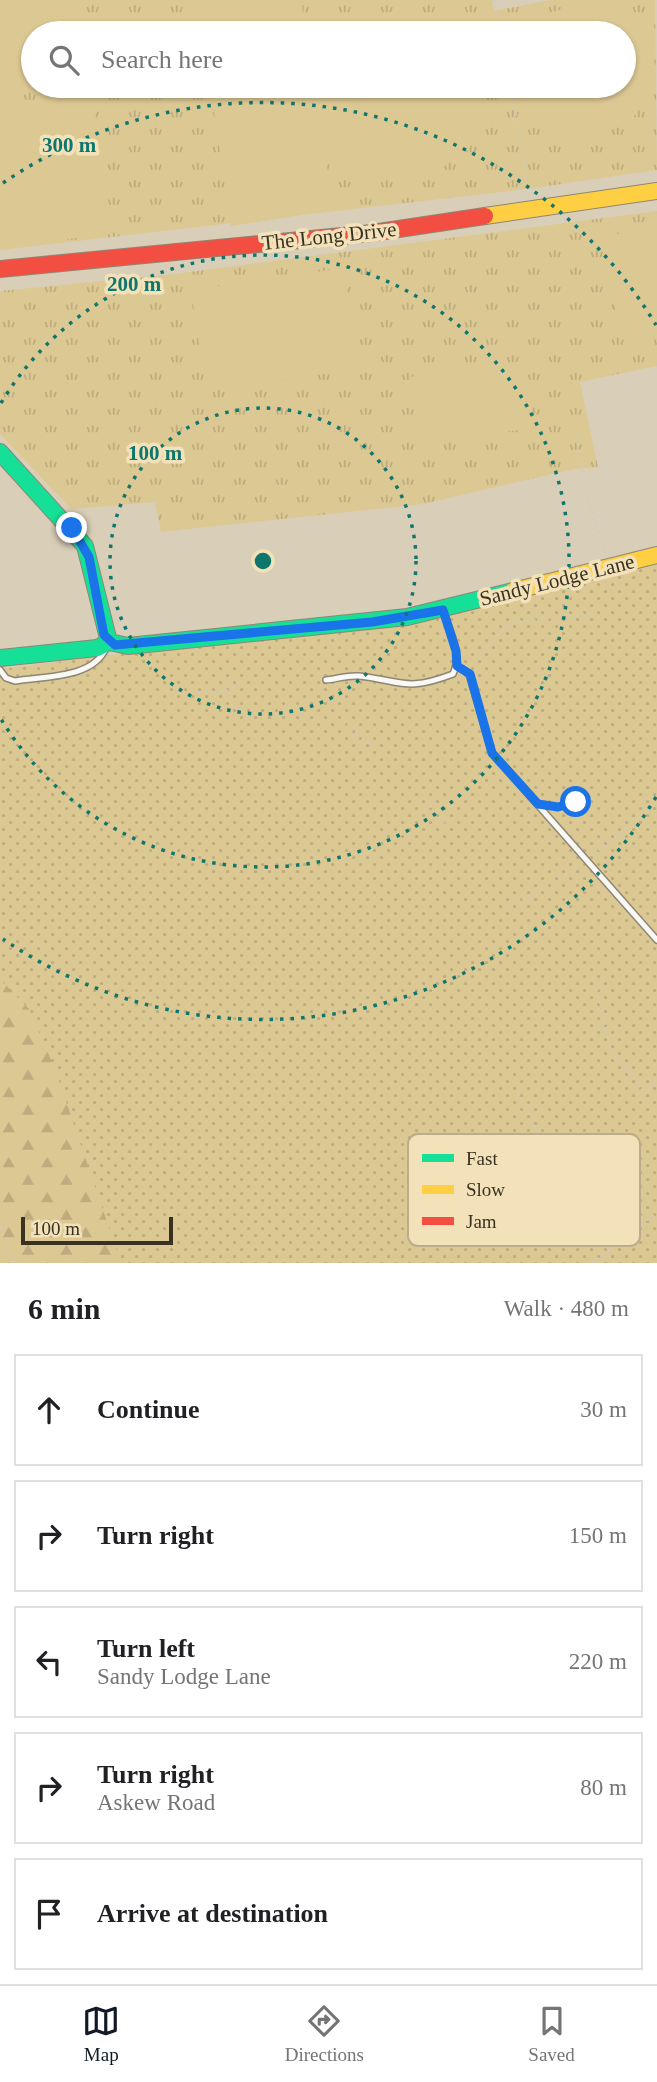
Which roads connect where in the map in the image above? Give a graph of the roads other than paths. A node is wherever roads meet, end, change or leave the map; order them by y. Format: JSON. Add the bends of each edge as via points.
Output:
{"nodes":[{"id":1,"x":657,"y":191,"type":"edge"},
{"id":2,"x":0,"y":269,"type":"edge"},
{"id":3,"x":0,"y":452,"type":"edge"},
{"id":4,"x":657,"y":555,"type":"edge"},
{"id":5,"x":443,"y":610,"type":"junction"},
{"id":6,"x":109,"y":642,"type":"junction"},
{"id":7,"x":0,"y":659,"type":"edge"},
{"id":8,"x":457,"y":666,"type":"junction"},
{"id":9,"x":0,"y":670,"type":"edge"},
{"id":10,"x":326,"y":681,"type":"dead end"},
{"id":11,"x":657,"y":940,"type":"edge"}],
"edges":[{"from":1,"to":2,"type":"street","name":"The Long Drive","via":[[372,233]]},
{"from":3,"to":6,"type":"street","via":[[85,546]]},
{"from":4,"to":5,"type":"street","name":"Sandy Lodge Lane"},
{"from":5,"to":6,"type":"street","name":"Sandy Lodge Lane","via":[[372,622],[141,645]]},
{"from":5,"to":8,"type":"lane"},
{"from":6,"to":7,"type":"street","name":"Sandy Lodge Lane","via":[[97,648]]},
{"from":6,"to":9,"type":"lane","via":[[100,660],[85,669],[15,681]]},
{"from":8,"to":10,"type":"lane","via":[[453,674],[414,685],[360,676]]},
{"from":8,"to":11,"type":"lane","via":[[470,674],[492,753]]}]}
